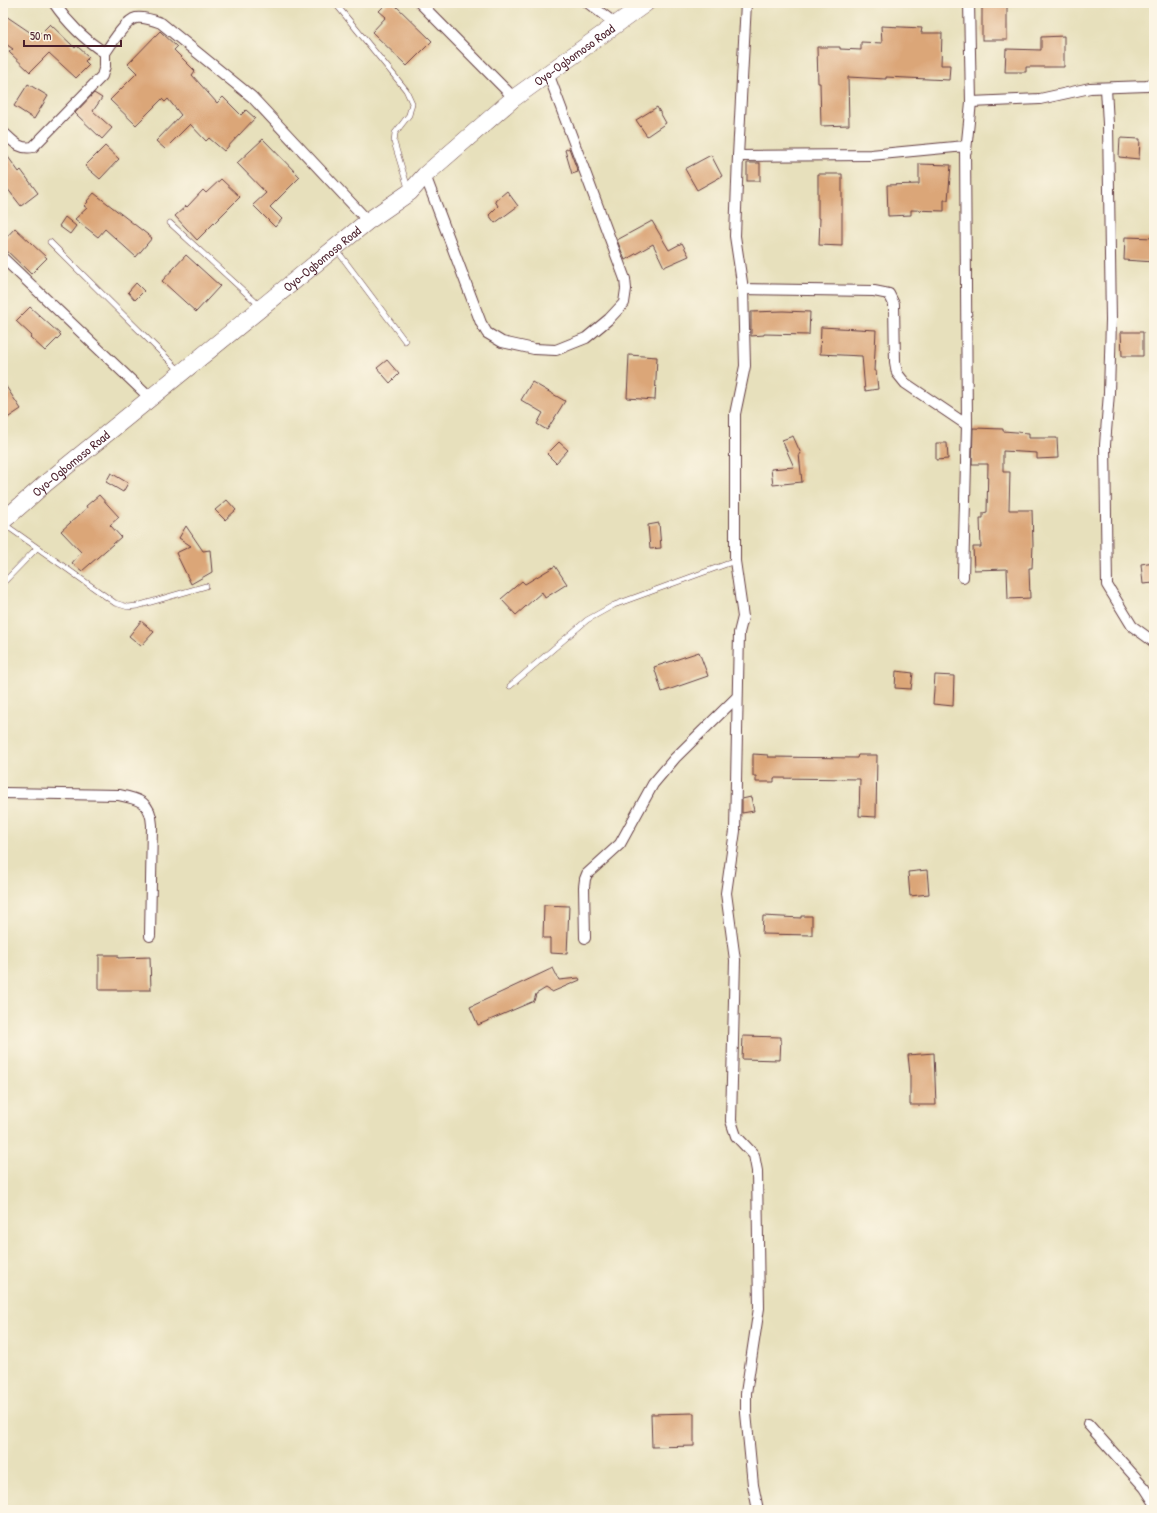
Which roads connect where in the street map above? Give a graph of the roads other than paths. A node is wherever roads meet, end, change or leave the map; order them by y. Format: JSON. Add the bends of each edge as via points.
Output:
{"nodes":[{"id":1,"x":54,"y":3,"type":"edge"},
{"id":2,"x":335,"y":3,"type":"edge"},
{"id":3,"x":420,"y":3,"type":"edge"},
{"id":4,"x":588,"y":3,"type":"edge"},
{"id":5,"x":646,"y":3,"type":"edge"},
{"id":6,"x":746,"y":3,"type":"edge"},
{"id":7,"x":969,"y":3,"type":"edge"},
{"id":8,"x":618,"y":25,"type":"junction"},
{"id":9,"x":104,"y":53,"type":"junction"},
{"id":10,"x":548,"y":74,"type":"junction"},
{"id":11,"x":1154,"y":82,"type":"edge"},
{"id":12,"x":1106,"y":88,"type":"junction"},
{"id":13,"x":514,"y":98,"type":"junction"},
{"id":14,"x":971,"y":102,"type":"junction"},
{"id":15,"x":3,"y":132,"type":"edge"},
{"id":16,"x":738,"y":156,"type":"junction"},
{"id":17,"x":965,"y":157,"type":"junction"},
{"id":18,"x":425,"y":175,"type":"junction"},
{"id":19,"x":410,"y":192,"type":"junction"},
{"id":20,"x":368,"y":221,"type":"junction"},
{"id":21,"x":170,"y":222,"type":"dead end"},
{"id":22,"x":50,"y":242,"type":"dead end"},
{"id":23,"x":335,"y":248,"type":"junction"},
{"id":24,"x":3,"y":258,"type":"edge"},
{"id":25,"x":743,"y":290,"type":"junction"},
{"id":26,"x":261,"y":308,"type":"junction"},
{"id":27,"x":405,"y":341,"type":"dead end"},
{"id":28,"x":182,"y":373,"type":"junction"},
{"id":29,"x":150,"y":398,"type":"junction"},
{"id":30,"x":966,"y":425,"type":"junction"},
{"id":31,"x":3,"y":522,"type":"edge"},
{"id":32,"x":37,"y":548,"type":"junction"},
{"id":33,"x":735,"y":561,"type":"junction"},
{"id":34,"x":963,"y":577,"type":"dead end"},
{"id":35,"x":3,"y":583,"type":"edge"},
{"id":36,"x":206,"y":586,"type":"dead end"},
{"id":37,"x":1154,"y":642,"type":"edge"},
{"id":38,"x":510,"y":686,"type":"dead end"},
{"id":39,"x":738,"y":697,"type":"junction"},
{"id":40,"x":3,"y":793,"type":"edge"},
{"id":41,"x":150,"y":936,"type":"dead end"},
{"id":42,"x":585,"y":938,"type":"dead end"},
{"id":43,"x":1088,"y":1424,"type":"dead end"},
{"id":44,"x":1154,"y":1502,"type":"edge"},
{"id":45,"x":758,"y":1510,"type":"edge"}],
"edges":[{"from":1,"to":9,"type":"street","via":[[64,18]]},
{"from":2,"to":19,"type":"lane","via":[[406,90],[412,103],[409,115],[395,133],[394,142]]},
{"from":3,"to":13,"type":"street"},
{"from":4,"to":8,"type":"street"},
{"from":5,"to":8,"type":"highway","name":"Oyo-Ogbomoso Road"},
{"from":6,"to":16,"type":"street"},
{"from":7,"to":14,"type":"street"},
{"from":8,"to":10,"type":"highway","name":"Oyo-Ogbomoso Road"},
{"from":9,"to":15,"type":"street","via":[[105,66],[102,76],[33,147],[25,149]]},
{"from":9,"to":20,"type":"street","via":[[130,21],[137,18],[161,23],[252,97]]},
{"from":10,"to":13,"type":"highway","name":"Oyo-Ogbomoso Road"},
{"from":10,"to":18,"type":"street","via":[[625,279],[624,303],[586,338],[556,350],[534,349],[502,342],[486,333]]},
{"from":11,"to":12,"type":"street","via":[[1147,86]]},
{"from":12,"to":14,"type":"street","via":[[1090,88],[1040,99]]},
{"from":12,"to":37,"type":"street","via":[[1112,320],[1105,445],[1107,585],[1132,626]]},
{"from":13,"to":18,"type":"highway","name":"Oyo-Ogbomoso Road"},
{"from":14,"to":17,"type":"street"},
{"from":16,"to":17,"type":"street","via":[[871,155],[965,146]]},
{"from":16,"to":25,"type":"street","via":[[736,236]]},
{"from":17,"to":30,"type":"street"},
{"from":18,"to":19,"type":"highway","name":"Oyo-Ogbomoso Road"},
{"from":19,"to":20,"type":"highway","name":"Oyo-Ogbomoso Road"},
{"from":20,"to":23,"type":"highway","name":"Oyo-Ogbomoso Road"},
{"from":21,"to":26,"type":"lane"},
{"from":22,"to":28,"type":"lane"},
{"from":23,"to":26,"type":"highway","name":"Oyo-Ogbomoso Road"},
{"from":23,"to":27,"type":"lane"},
{"from":24,"to":29,"type":"street"},
{"from":25,"to":30,"type":"street","via":[[874,291],[889,294],[894,304],[897,374],[905,383]]},
{"from":25,"to":33,"type":"street","via":[[745,366],[735,414]]},
{"from":26,"to":28,"type":"highway","name":"Oyo-Ogbomoso Road"},
{"from":28,"to":29,"type":"highway","name":"Oyo-Ogbomoso Road"},
{"from":29,"to":31,"type":"highway","name":"Oyo-Ogbomoso Road","via":[[46,483]]},
{"from":30,"to":34,"type":"street"},
{"from":31,"to":32,"type":"lane"},
{"from":32,"to":35,"type":"lane"},
{"from":32,"to":36,"type":"lane","via":[[115,603],[128,607]]},
{"from":33,"to":38,"type":"lane","via":[[614,605],[586,620]]},
{"from":33,"to":39,"type":"street","via":[[743,617],[740,632]]},
{"from":39,"to":42,"type":"street","via":[[675,758],[653,784],[620,844],[587,874],[584,887]]},
{"from":39,"to":45,"type":"street","via":[[735,831],[726,893],[735,960],[731,1121],[736,1136],[754,1155],[758,1171],[758,1308],[748,1373],[746,1406]]},
{"from":40,"to":41,"type":"street","via":[[119,795],[137,800],[148,807],[152,825]]},
{"from":43,"to":44,"type":"street","via":[[1145,1488]]}]}
